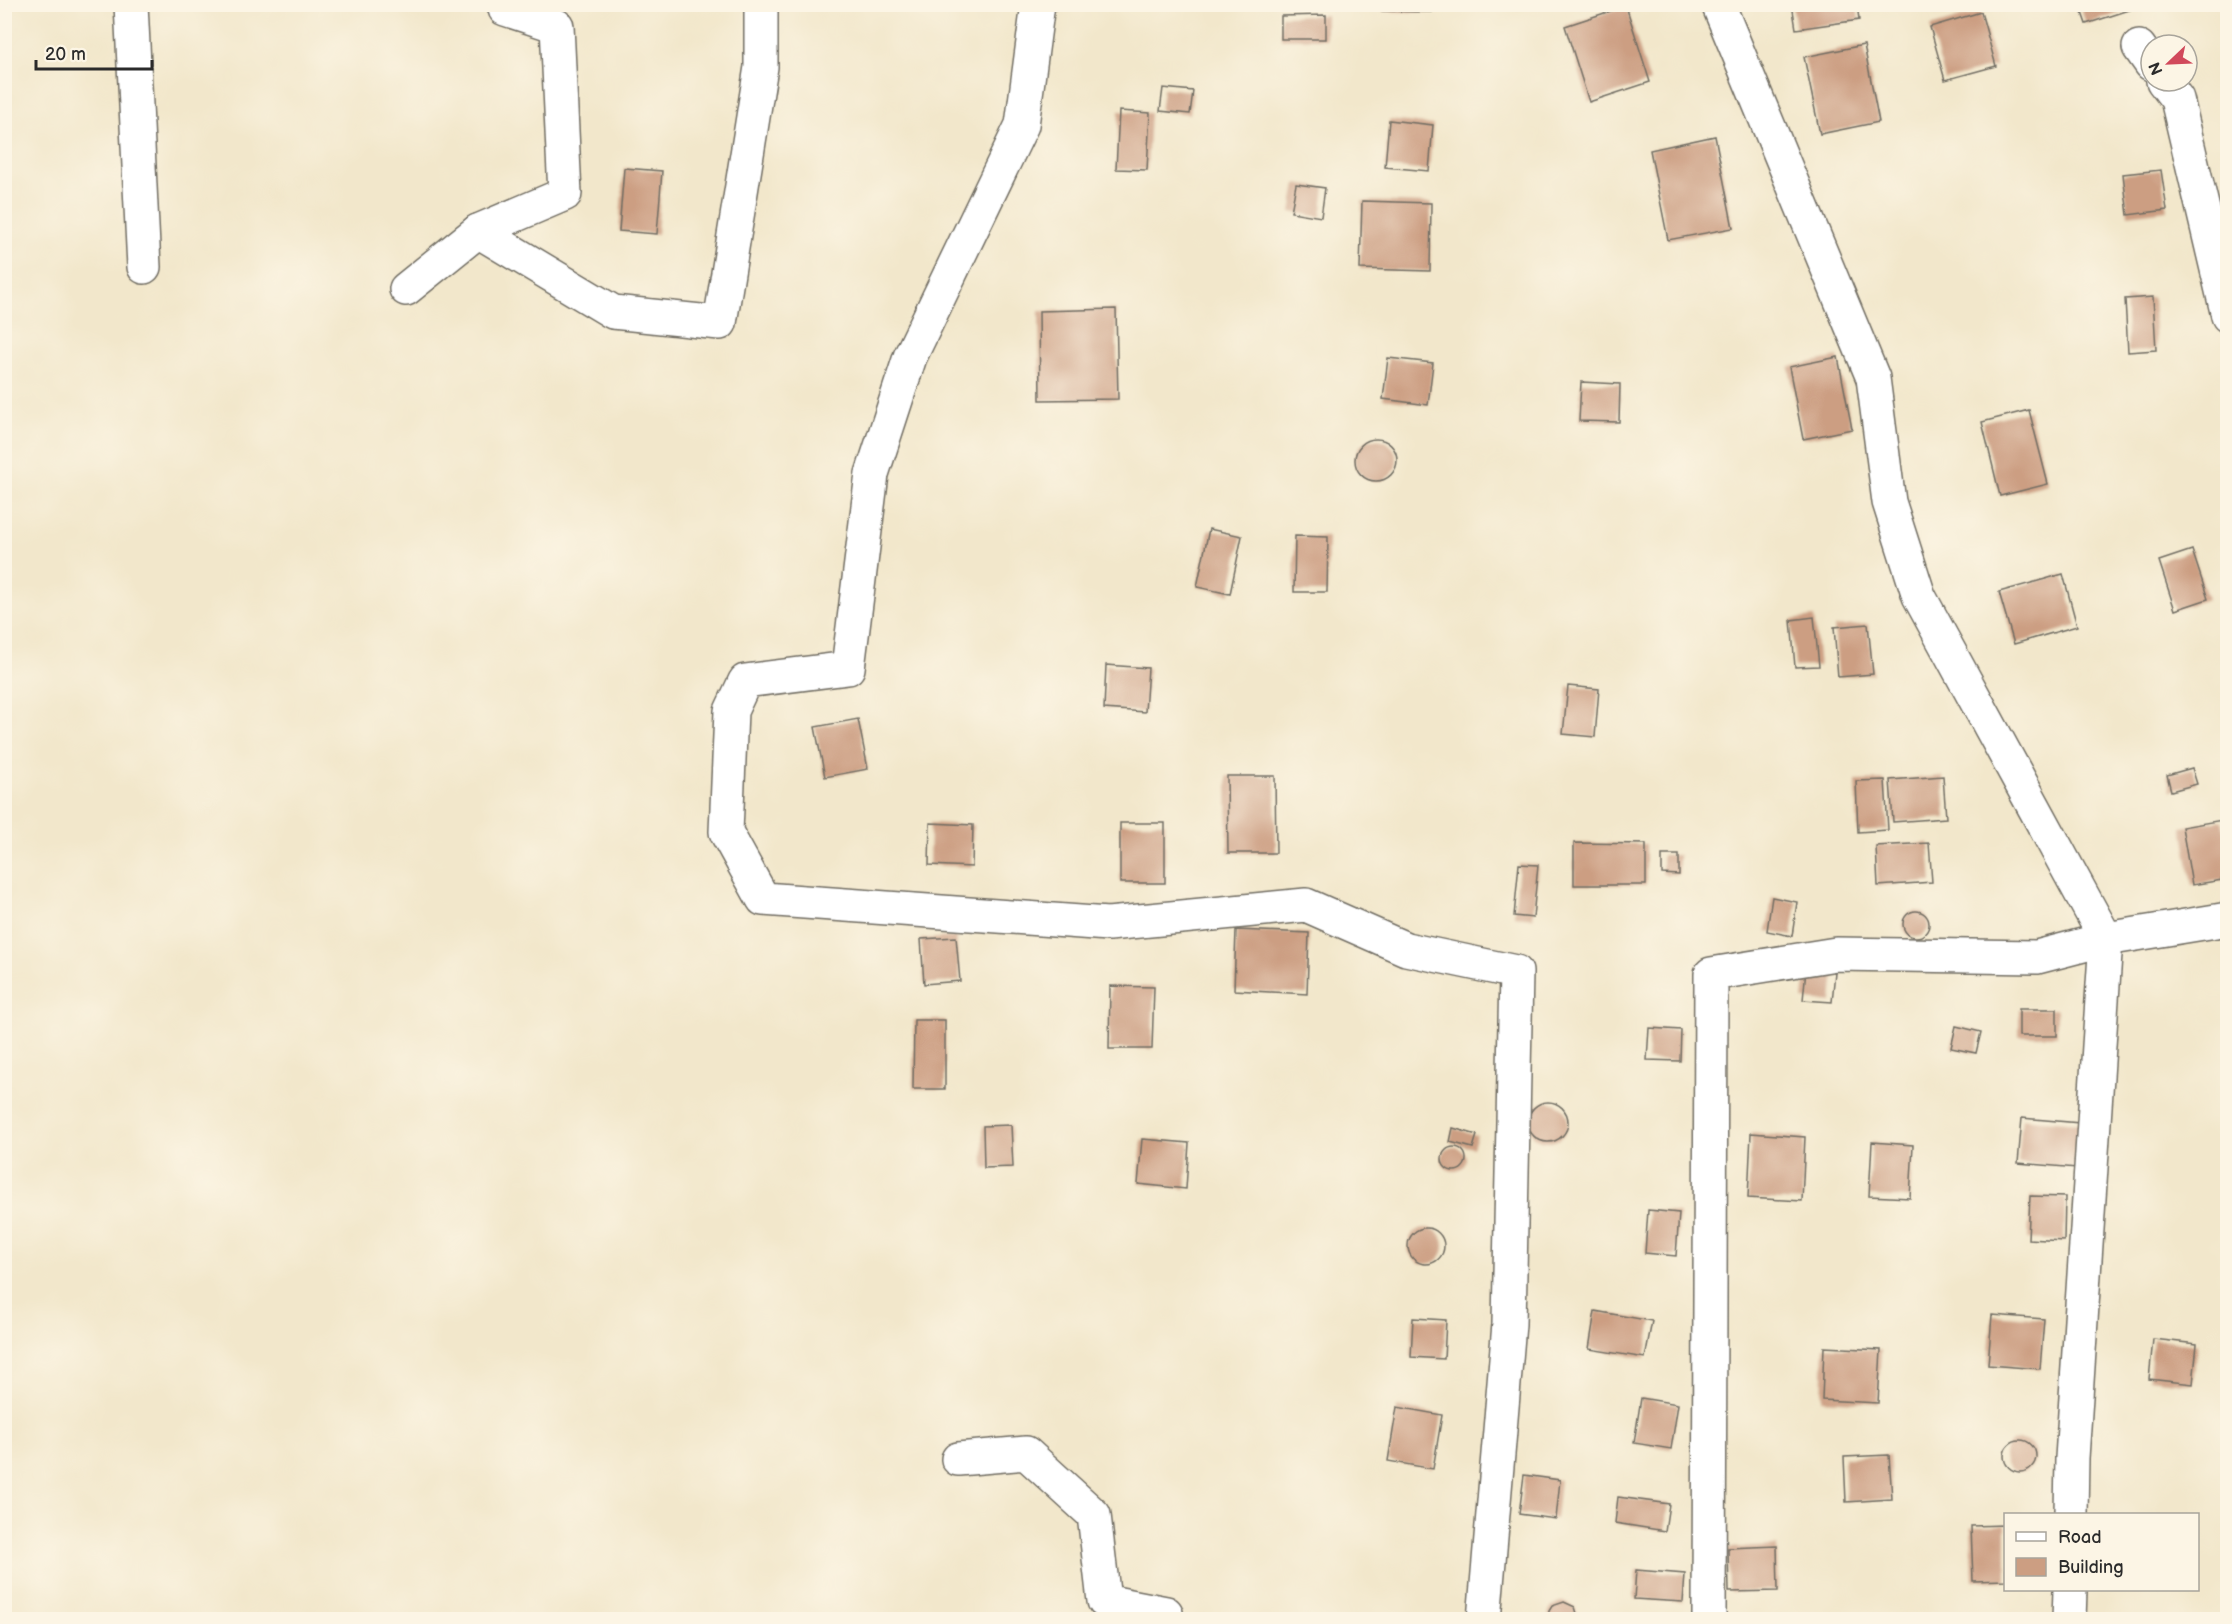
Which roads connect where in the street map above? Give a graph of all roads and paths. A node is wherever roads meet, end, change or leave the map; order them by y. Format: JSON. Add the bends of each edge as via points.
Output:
{"nodes":[{"id":1,"x":131,"y":4,"type":"edge"},
{"id":2,"x":504,"y":4,"type":"edge"},
{"id":3,"x":761,"y":4,"type":"edge"},
{"id":4,"x":1038,"y":4,"type":"edge"},
{"id":5,"x":1718,"y":4,"type":"edge"},
{"id":6,"x":2172,"y":93,"type":"edge"},
{"id":7,"x":478,"y":231,"type":"junction"},
{"id":8,"x":144,"y":267,"type":"dead end"},
{"id":9,"x":406,"y":289,"type":"dead end"},
{"id":10,"x":2228,"y":315,"type":"edge"},
{"id":11,"x":2228,"y":919,"type":"edge"},
{"id":12,"x":2106,"y":939,"type":"junction"},
{"id":13,"x":958,"y":1459,"type":"dead end"},
{"id":14,"x":2071,"y":1513,"type":"edge"},
{"id":15,"x":2070,"y":1591,"type":"edge"},
{"id":16,"x":1166,"y":1620,"type":"edge"},
{"id":17,"x":1484,"y":1620,"type":"edge"},
{"id":18,"x":1709,"y":1620,"type":"edge"},
{"id":19,"x":2069,"y":1620,"type":"edge"}],
"edges":[{"from":1,"to":8,"type":"street"},
{"from":2,"to":7,"type":"street","via":[[505,9],[557,26],[565,194]]},
{"from":3,"to":7,"type":"street","via":[[761,67],[720,324],[613,312]]},
{"from":4,"to":17,"type":"street","via":[[1022,125],[910,357],[872,474],[848,668],[745,681],[731,711],[726,832],[763,899],[1108,924],[1306,905],[1406,949],[1516,972],[1509,1324]]},
{"from":5,"to":12,"type":"street","via":[[1874,378],[1889,502],[1919,596]]},
{"from":6,"to":10,"type":"street"},
{"from":7,"to":9,"type":"street"},
{"from":11,"to":12,"type":"street"},
{"from":12,"to":14,"type":"street"},
{"from":12,"to":18,"type":"street","via":[[2037,957],[1836,954],[1711,974]]},
{"from":13,"to":16,"type":"street","via":[[1026,1453],[1094,1515],[1104,1601],[1166,1613]]},
{"from":15,"to":19,"type":"street"}]}
